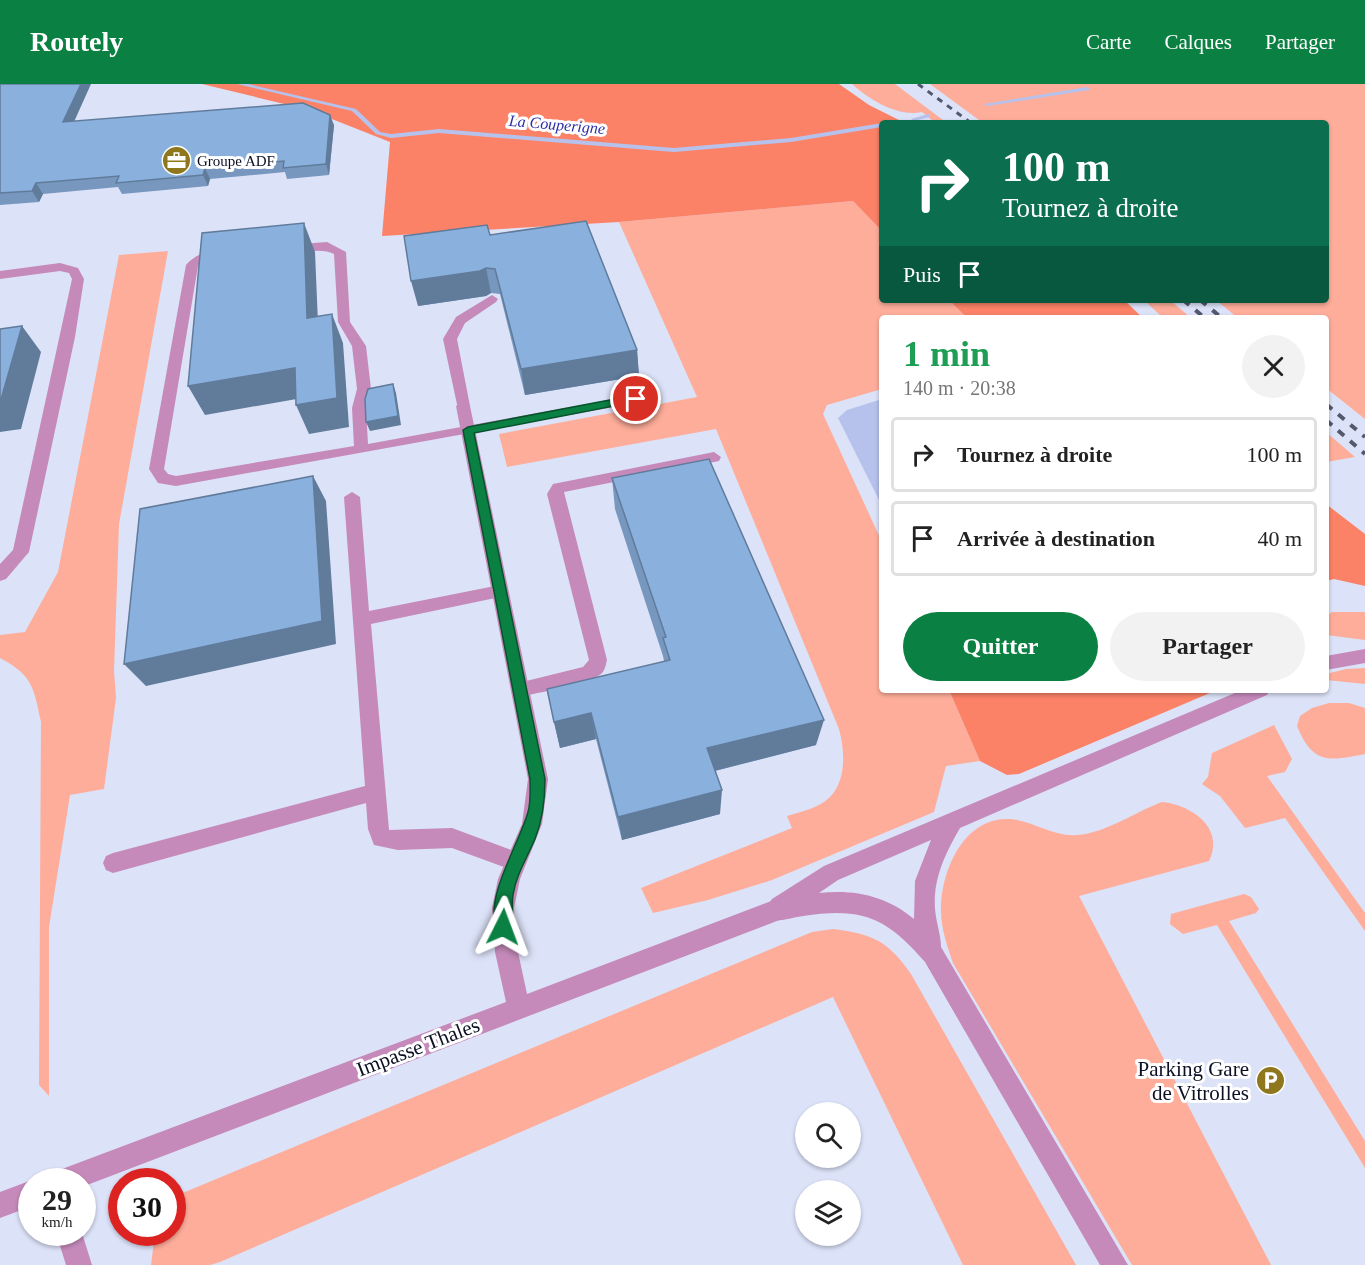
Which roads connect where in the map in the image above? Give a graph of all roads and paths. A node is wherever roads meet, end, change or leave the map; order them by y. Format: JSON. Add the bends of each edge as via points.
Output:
{"nodes":[{"id":1,"x":272,"y":250,"type":"edge"},
{"id":2,"x":239,"y":253,"type":"edge"},
{"id":3,"x":0,"y":275,"type":"edge"},
{"id":4,"x":492,"y":299,"type":"dead end"},
{"id":5,"x":636,"y":399,"type":"dead end"},
{"id":6,"x":468,"y":430,"type":"junction"},
{"id":7,"x":361,"y":450,"type":"junction"},
{"id":8,"x":714,"y":457,"type":"dead end"},
{"id":9,"x":352,"y":497,"type":"dead end"},
{"id":10,"x":0,"y":575,"type":"edge"},
{"id":11,"x":500,"y":591,"type":"junction"},
{"id":12,"x":360,"y":619,"type":"junction"},
{"id":13,"x":1365,"y":656,"type":"edge"},
{"id":14,"x":1329,"y":662,"type":"edge"},
{"id":15,"x":520,"y":690,"type":"junction"},
{"id":16,"x":1254,"y":693,"type":"edge"},
{"id":17,"x":375,"y":792,"type":"junction"},
{"id":18,"x":953,"y":821,"type":"junction"},
{"id":19,"x":515,"y":861,"type":"junction"},
{"id":20,"x":113,"y":863,"type":"dead end"},
{"id":21,"x":774,"y":911,"type":"junction"},
{"id":22,"x":933,"y":954,"type":"junction"},
{"id":23,"x":519,"y":1009,"type":"junction"},
{"id":24,"x":96,"y":1169,"type":"edge"},
{"id":25,"x":18,"y":1198,"type":"edge"},
{"id":26,"x":0,"y":1205,"type":"edge"},
{"id":27,"x":73,"y":1246,"type":"edge"},
{"id":28,"x":79,"y":1265,"type":"edge"},
{"id":29,"x":1115,"y":1265,"type":"edge"}],
"edges":[{"from":1,"to":7,"type":"street","via":[[327,245],[340,252],[344,322],[359,346],[364,389],[358,408]]},
{"from":2,"to":7,"type":"street","via":[[206,256],[192,265],[156,470],[163,478],[176,481]]},
{"from":3,"to":10,"type":"street","via":[[60,267],[74,271],[78,279],[21,552]]},
{"from":4,"to":6,"type":"street","via":[[460,320],[450,339]]},
{"from":5,"to":6,"type":"street"},
{"from":6,"to":7,"type":"street"},
{"from":6,"to":11,"type":"street"},
{"from":8,"to":15,"type":"street","via":[[558,488],[555,494],[598,660],[596,668],[587,673]]},
{"from":9,"to":12,"type":"street"},
{"from":11,"to":12,"type":"street"},
{"from":11,"to":15,"type":"street"},
{"from":12,"to":17,"type":"street"},
{"from":13,"to":14,"type":"street"},
{"from":15,"to":19,"type":"street","via":[[538,779],[537,809],[528,838]]},
{"from":16,"to":18,"type":"street"},
{"from":17,"to":19,"type":"street","via":[[381,838],[391,842],[452,838]]},
{"from":17,"to":20,"type":"street"},
{"from":18,"to":21,"type":"street","via":[[831,873]]},
{"from":18,"to":22,"type":"street","via":[[934,852],[925,878],[924,920]]},
{"from":19,"to":23,"type":"street","via":[[505,896],[503,927]]},
{"from":21,"to":22,"type":"street","via":[[824,902],[866,903],[899,918]]},
{"from":21,"to":23,"type":"street","name":"Impasse Thales"},
{"from":22,"to":29,"type":"street"},
{"from":23,"to":24,"type":"street","name":"Impasse Thales"},
{"from":25,"to":26,"type":"street"},
{"from":27,"to":28,"type":"street"}]}
